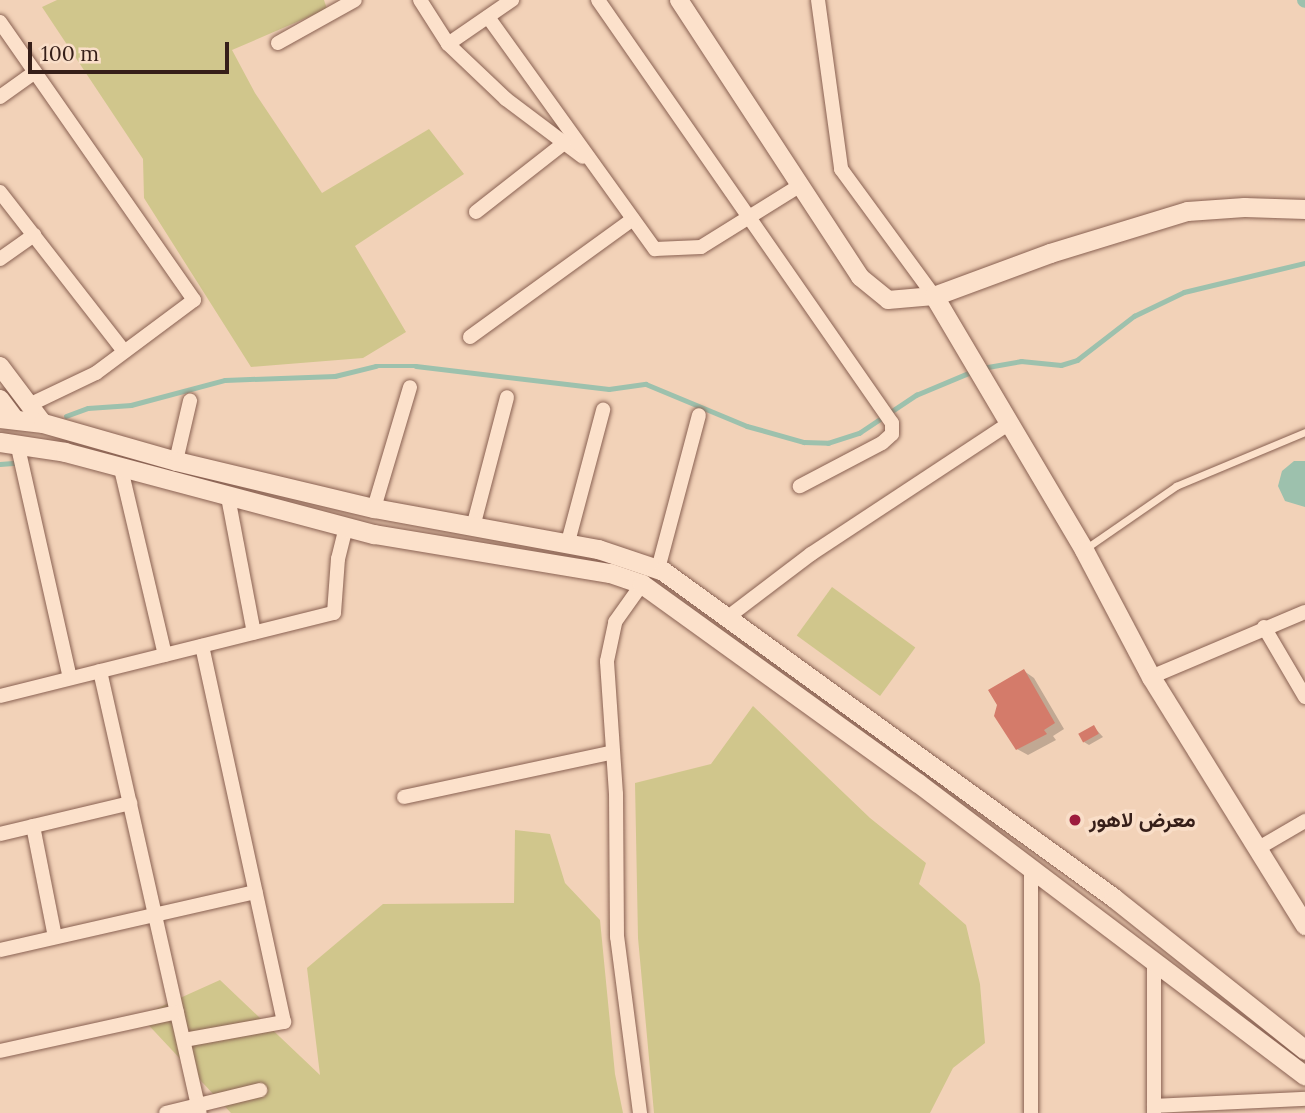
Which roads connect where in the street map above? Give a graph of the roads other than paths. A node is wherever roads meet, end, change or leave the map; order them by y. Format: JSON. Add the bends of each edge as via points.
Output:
{"nodes":[{"id":1,"x":355,"y":0,"type":"edge"},
{"id":2,"x":420,"y":0,"type":"edge"},
{"id":3,"x":512,"y":0,"type":"edge"},
{"id":4,"x":598,"y":0,"type":"edge"},
{"id":5,"x":679,"y":0,"type":"edge"},
{"id":6,"x":818,"y":0,"type":"edge"},
{"id":7,"x":488,"y":17,"type":"junction"},
{"id":8,"x":0,"y":22,"type":"edge"},
{"id":9,"x":278,"y":43,"type":"dead end"},
{"id":10,"x":448,"y":44,"type":"junction"},
{"id":11,"x":35,"y":72,"type":"junction"},
{"id":12,"x":0,"y":97,"type":"edge"},
{"id":13,"x":564,"y":143,"type":"junction"},
{"id":14,"x":593,"y":164,"type":"junction"},
{"id":15,"x":799,"y":186,"type":"junction"},
{"id":16,"x":0,"y":192,"type":"edge"},
{"id":17,"x":1305,"y":209,"type":"edge"},
{"id":18,"x":476,"y":212,"type":"dead end"},
{"id":19,"x":750,"y":217,"type":"junction"},
{"id":20,"x":633,"y":219,"type":"junction"},
{"id":21,"x":34,"y":236,"type":"junction"},
{"id":22,"x":0,"y":259,"type":"edge"},
{"id":23,"x":934,"y":296,"type":"junction"},
{"id":24,"x":470,"y":337,"type":"dead end"},
{"id":25,"x":124,"y":351,"type":"junction"},
{"id":26,"x":0,"y":366,"type":"edge"},
{"id":27,"x":410,"y":387,"type":"dead end"},
{"id":28,"x":507,"y":397,"type":"dead end"},
{"id":29,"x":0,"y":399,"type":"edge"},
{"id":30,"x":190,"y":401,"type":"dead end"},
{"id":31,"x":603,"y":410,"type":"dead end"},
{"id":32,"x":14,"y":414,"type":"edge"},
{"id":33,"x":699,"y":415,"type":"dead end"},
{"id":34,"x":1010,"y":423,"type":"junction"},
{"id":35,"x":1305,"y":432,"type":"edge"},
{"id":36,"x":8,"y":442,"type":"edge"},
{"id":37,"x":176,"y":461,"type":"junction"},
{"id":38,"x":121,"y":469,"type":"junction"},
{"id":39,"x":800,"y":486,"type":"dead end"},
{"id":40,"x":228,"y":497,"type":"junction"},
{"id":41,"x":351,"y":503,"type":"junction"},
{"id":42,"x":374,"y":508,"type":"junction"},
{"id":43,"x":474,"y":527,"type":"junction"},
{"id":44,"x":346,"y":528,"type":"junction"},
{"id":45,"x":568,"y":542,"type":"junction"},
{"id":46,"x":1084,"y":550,"type":"junction"},
{"id":47,"x":658,"y":569,"type":"junction"},
{"id":48,"x":642,"y":584,"type":"junction"},
{"id":49,"x":1305,"y":611,"type":"edge"},
{"id":50,"x":728,"y":617,"type":"junction"},
{"id":51,"x":1264,"y":627,"type":"junction"},
{"id":52,"x":254,"y":633,"type":"junction"},
{"id":53,"x":202,"y":646,"type":"junction"},
{"id":54,"x":165,"y":654,"type":"junction"},
{"id":55,"x":100,"y":671,"type":"junction"},
{"id":56,"x":1151,"y":677,"type":"junction"},
{"id":57,"x":70,"y":678,"type":"junction"},
{"id":58,"x":0,"y":696,"type":"edge"},
{"id":59,"x":1305,"y":697,"type":"edge"},
{"id":60,"x":610,"y":753,"type":"junction"},
{"id":61,"x":934,"y":766,"type":"junction"},
{"id":62,"x":918,"y":783,"type":"junction"},
{"id":63,"x":404,"y":797,"type":"dead end"},
{"id":64,"x":130,"y":803,"type":"junction"},
{"id":65,"x":1305,"y":821,"type":"edge"},
{"id":66,"x":33,"y":826,"type":"junction"},
{"id":67,"x":0,"y":834,"type":"edge"},
{"id":68,"x":1257,"y":849,"type":"junction"},
{"id":69,"x":1031,"y":867,"type":"junction"},
{"id":70,"x":256,"y":892,"type":"junction"},
{"id":71,"x":155,"y":915,"type":"junction"},
{"id":72,"x":1305,"y":925,"type":"edge"},
{"id":73,"x":55,"y":937,"type":"junction"},
{"id":74,"x":0,"y":950,"type":"edge"},
{"id":75,"x":1154,"y":960,"type":"junction"},
{"id":76,"x":177,"y":1012,"type":"junction"},
{"id":77,"x":184,"y":1040,"type":"junction"},
{"id":78,"x":1305,"y":1050,"type":"edge"},
{"id":79,"x":0,"y":1051,"type":"edge"},
{"id":80,"x":1305,"y":1076,"type":"edge"},
{"id":81,"x":260,"y":1090,"type":"dead end"},
{"id":82,"x":1305,"y":1099,"type":"edge"},
{"id":83,"x":1260,"y":1107,"type":"edge"},
{"id":84,"x":199,"y":1109,"type":"edge"},
{"id":85,"x":1154,"y":1110,"type":"edge"},
{"id":86,"x":166,"y":1113,"type":"edge"},
{"id":87,"x":640,"y":1113,"type":"edge"},
{"id":88,"x":1031,"y":1113,"type":"edge"}],
"edges":[{"from":1,"to":9,"type":"street"},
{"from":2,"to":10,"type":"street"},
{"from":3,"to":7,"type":"street"},
{"from":4,"to":19,"type":"street"},
{"from":5,"to":15,"type":"street"},
{"from":6,"to":23,"type":"street","via":[[841,169]]},
{"from":7,"to":10,"type":"street"},
{"from":7,"to":14,"type":"street"},
{"from":8,"to":11,"type":"street"},
{"from":10,"to":13,"type":"street","via":[[506,99]]},
{"from":11,"to":12,"type":"street"},
{"from":11,"to":25,"type":"street","via":[[194,299]]},
{"from":13,"to":14,"type":"street"},
{"from":13,"to":18,"type":"street"},
{"from":14,"to":20,"type":"street"},
{"from":15,"to":19,"type":"street"},
{"from":15,"to":23,"type":"street","via":[[860,277],[878,296],[896,301]]},
{"from":16,"to":21,"type":"street"},
{"from":17,"to":23,"type":"main road","via":[[1187,211],[1049,253]]},
{"from":19,"to":20,"type":"street","via":[[701,247],[655,249]]},
{"from":19,"to":39,"type":"street","via":[[892,423],[892,434],[882,443]]},
{"from":20,"to":24,"type":"street"},
{"from":21,"to":22,"type":"street"},
{"from":21,"to":25,"type":"street"},
{"from":23,"to":34,"type":"main road"},
{"from":25,"to":32,"type":"street","via":[[96,373]]},
{"from":26,"to":32,"type":"street"},
{"from":27,"to":42,"type":"street"},
{"from":28,"to":43,"type":"street"},
{"from":29,"to":32,"type":"street"},
{"from":30,"to":37,"type":"street"},
{"from":31,"to":45,"type":"street"},
{"from":32,"to":37,"type":"main road"},
{"from":33,"to":47,"type":"street"},
{"from":34,"to":46,"type":"main road"},
{"from":34,"to":50,"type":"street","via":[[811,554]]},
{"from":35,"to":46,"type":"lane","via":[[1176,485]]},
{"from":36,"to":38,"type":"main road"},
{"from":36,"to":57,"type":"street"},
{"from":37,"to":41,"type":"main road"},
{"from":38,"to":40,"type":"main road"},
{"from":38,"to":54,"type":"street"},
{"from":40,"to":44,"type":"main road"},
{"from":40,"to":52,"type":"street"},
{"from":41,"to":42,"type":"main road"},
{"from":41,"to":44,"type":"main road"},
{"from":42,"to":43,"type":"main road"},
{"from":43,"to":45,"type":"main road"},
{"from":44,"to":48,"type":"main road","via":[[483,555],[610,573]]},
{"from":44,"to":52,"type":"street","via":[[338,559],[334,613]]},
{"from":45,"to":47,"type":"main road"},
{"from":46,"to":56,"type":"main road"},
{"from":47,"to":50,"type":"main road"},
{"from":48,"to":60,"type":"street","via":[[621,611],[607,646]]},
{"from":48,"to":62,"type":"main road"},
{"from":49,"to":51,"type":"street"},
{"from":50,"to":61,"type":"main road"},
{"from":51,"to":56,"type":"street"},
{"from":51,"to":59,"type":"street"},
{"from":52,"to":53,"type":"street"},
{"from":53,"to":54,"type":"street"},
{"from":53,"to":70,"type":"street"},
{"from":54,"to":55,"type":"street"},
{"from":55,"to":57,"type":"street"},
{"from":55,"to":64,"type":"street"},
{"from":56,"to":68,"type":"main road"},
{"from":57,"to":58,"type":"street"},
{"from":60,"to":63,"type":"street"},
{"from":60,"to":87,"type":"street","via":[[616,794],[617,937]]},
{"from":61,"to":62,"type":"main road"},
{"from":61,"to":78,"type":"main road","via":[[1114,898]]},
{"from":62,"to":69,"type":"main road"},
{"from":64,"to":66,"type":"street"},
{"from":64,"to":71,"type":"street"},
{"from":65,"to":68,"type":"street"},
{"from":66,"to":67,"type":"street"},
{"from":66,"to":73,"type":"street"},
{"from":68,"to":72,"type":"main road"},
{"from":69,"to":75,"type":"main road"},
{"from":69,"to":88,"type":"street"},
{"from":70,"to":71,"type":"street"},
{"from":70,"to":77,"type":"street","via":[[284,1022]]},
{"from":71,"to":73,"type":"street"},
{"from":71,"to":76,"type":"street"},
{"from":73,"to":74,"type":"street"},
{"from":75,"to":80,"type":"main road"},
{"from":75,"to":85,"type":"street"},
{"from":76,"to":77,"type":"street"},
{"from":76,"to":79,"type":"street"},
{"from":77,"to":84,"type":"street"},
{"from":81,"to":84,"type":"street"},
{"from":82,"to":83,"type":"street"},
{"from":83,"to":85,"type":"street"},
{"from":84,"to":86,"type":"street"}]}
